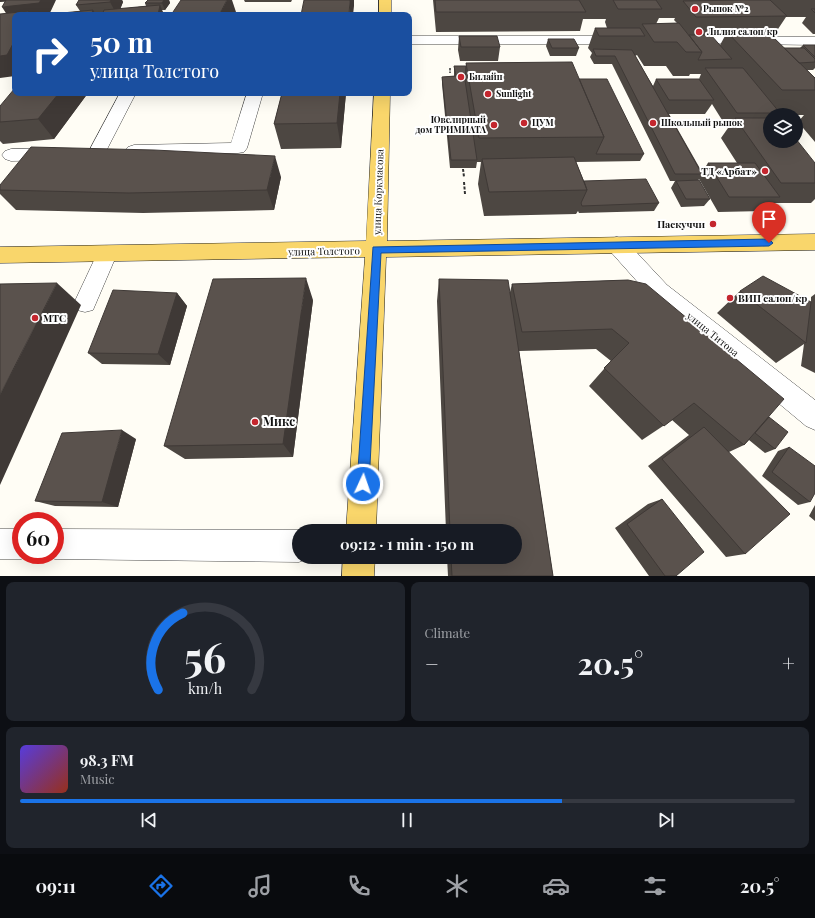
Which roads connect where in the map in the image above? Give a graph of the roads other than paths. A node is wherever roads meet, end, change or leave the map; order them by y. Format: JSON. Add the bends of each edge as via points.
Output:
{"nodes":[{"id":1,"x":385,"y":0,"type":"edge"},
{"id":2,"x":385,"y":12,"type":"edge"},
{"id":3,"x":412,"y":40,"type":"edge"},
{"id":4,"x":635,"y":40,"type":"edge"},
{"id":5,"x":674,"y":40,"type":"edge"},
{"id":6,"x":815,"y":41,"type":"edge"},
{"id":7,"x":126,"y":96,"type":"edge"},
{"id":8,"x":254,"y":96,"type":"edge"},
{"id":9,"x":382,"y":96,"type":"edge"},
{"id":10,"x":97,"y":153,"type":"junction"},
{"id":11,"x":5,"y":155,"type":"edge"},
{"id":12,"x":0,"y":170,"type":"edge"},
{"id":13,"x":815,"y":242,"type":"edge"},
{"id":14,"x":617,"y":245,"type":"junction"},
{"id":15,"x":376,"y":250,"type":"junction"},
{"id":16,"x":107,"y":254,"type":"junction"},
{"id":17,"x":0,"y":255,"type":"edge"},
{"id":18,"x":85,"y":303,"type":"dead end"},
{"id":19,"x":815,"y":417,"type":"edge"},
{"id":20,"x":361,"y":524,"type":"edge"},
{"id":21,"x":0,"y":544,"type":"edge"},
{"id":22,"x":12,"y":544,"type":"edge"},
{"id":23,"x":64,"y":544,"type":"edge"},
{"id":24,"x":292,"y":546,"type":"edge"},
{"id":25,"x":359,"y":564,"type":"edge"},
{"id":26,"x":358,"y":576,"type":"edge"}],
"edges":[{"from":1,"to":2,"type":"main road"},
{"from":3,"to":4,"type":"street"},
{"from":5,"to":6,"type":"street"},
{"from":7,"to":10,"type":"street"},
{"from":8,"to":10,"type":"street","via":[[238,148]]},
{"from":9,"to":15,"type":"main road","name":"улица Коркмасова"},
{"from":10,"to":11,"type":"street"},
{"from":11,"to":12,"type":"street"},
{"from":13,"to":14,"type":"main road","name":"улица Толстого"},
{"from":14,"to":15,"type":"main road","name":"улица Толстого"},
{"from":14,"to":19,"type":"street","name":"улица Титова","via":[[659,291]]},
{"from":15,"to":16,"type":"main road","name":"улица Толстого"},
{"from":15,"to":20,"type":"main road","name":"улица Коркмасова"},
{"from":16,"to":17,"type":"main road","name":"улица Толстого"},
{"from":16,"to":18,"type":"street"},
{"from":21,"to":22,"type":"street"},
{"from":23,"to":24,"type":"street"},
{"from":25,"to":26,"type":"main road"}]}
